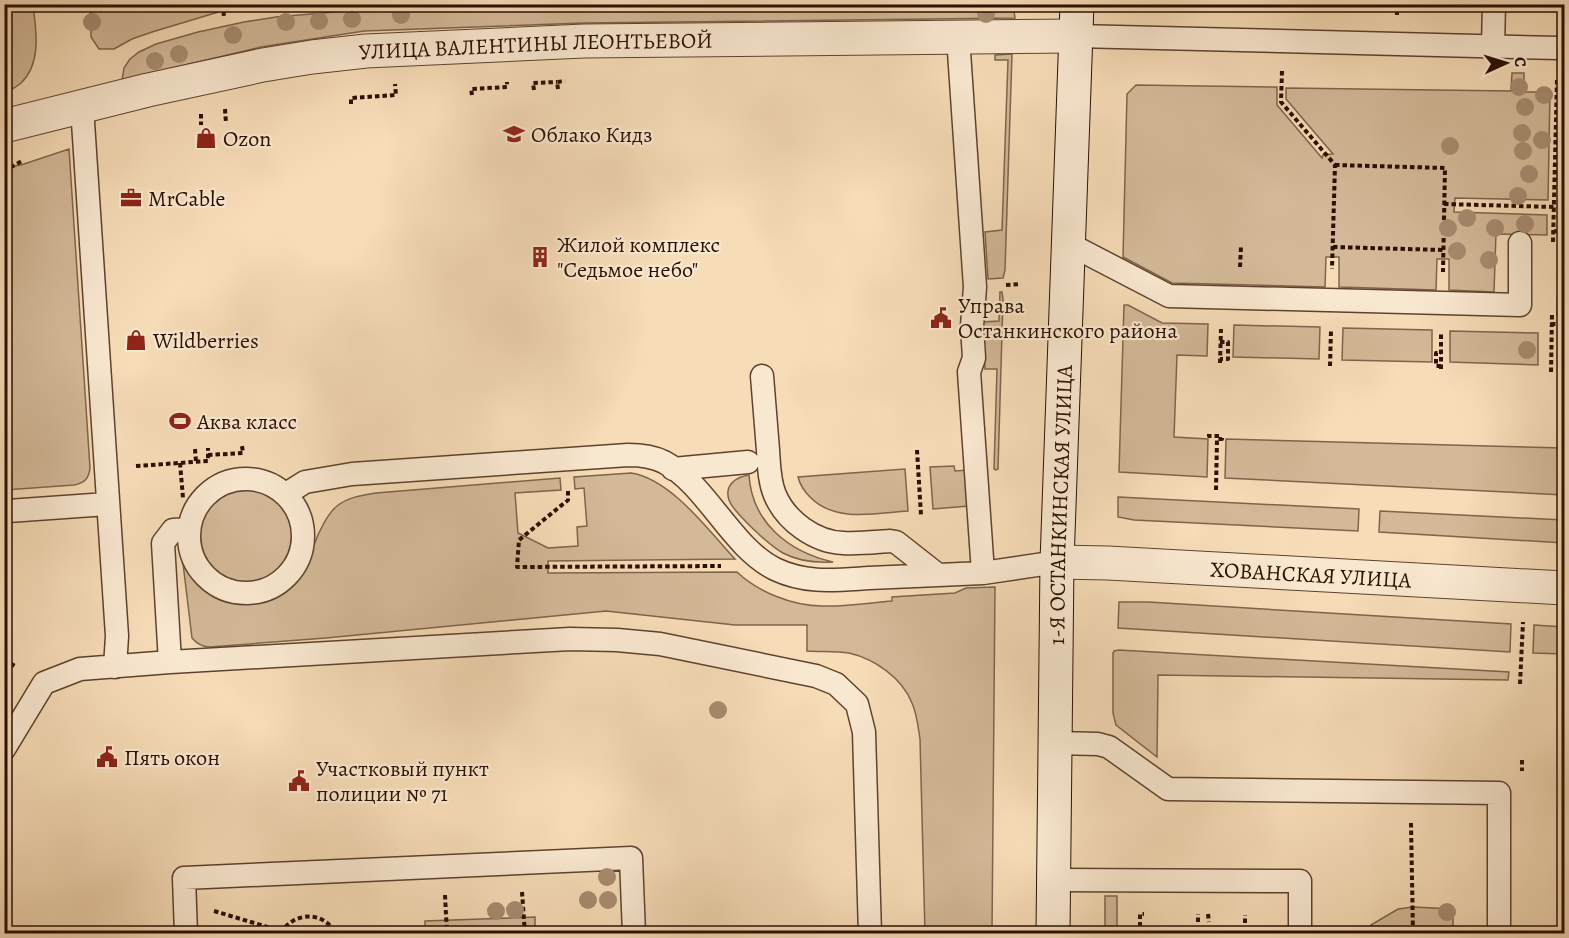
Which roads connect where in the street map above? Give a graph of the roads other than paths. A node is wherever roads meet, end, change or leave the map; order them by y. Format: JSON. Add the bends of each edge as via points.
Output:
{"nodes":[{"id":1,"x":1494,"y":4,"type":"edge"},
{"id":2,"x":1077,"y":20,"type":"edge"},
{"id":3,"x":958,"y":37,"type":"junction"},
{"id":4,"x":1493,"y":46,"type":"junction"},
{"id":5,"x":1559,"y":48,"type":"road end"},
{"id":6,"x":82,"y":107,"type":"junction"},
{"id":7,"x":4,"y":126,"type":"edge"},
{"id":8,"x":1520,"y":243,"type":"dead end"},
{"id":9,"x":1069,"y":244,"type":"junction"},
{"id":10,"x":762,"y":376,"type":"dead end"},
{"id":11,"x":748,"y":462,"type":"dead end"},
{"id":12,"x":673,"y":469,"type":"junction"},
{"id":13,"x":286,"y":494,"type":"junction"},
{"id":14,"x":107,"y":504,"type":"junction"},
{"id":15,"x":8,"y":511,"type":"dead end"},
{"id":16,"x":189,"y":529,"type":"junction"},
{"id":17,"x":1057,"y":562,"type":"junction"},
{"id":18,"x":983,"y":573,"type":"junction"},
{"id":19,"x":938,"y":575,"type":"junction"},
{"id":20,"x":1564,"y":588,"type":"edge"},
{"id":21,"x":170,"y":662,"type":"junction"},
{"id":22,"x":115,"y":666,"type":"junction"},
{"id":23,"x":1055,"y":743,"type":"junction"},
{"id":24,"x":4,"y":749,"type":"edge"},
{"id":25,"x":1054,"y":880,"type":"junction"},
{"id":26,"x":186,"y":933,"type":"edge"},
{"id":27,"x":634,"y":933,"type":"edge"},
{"id":28,"x":870,"y":933,"type":"edge"},
{"id":29,"x":1053,"y":933,"type":"edge"},
{"id":30,"x":1300,"y":933,"type":"edge"},
{"id":31,"x":1499,"y":933,"type":"edge"}],
"edges":[{"from":1,"to":4,"type":"lane"},
{"from":2,"to":3,"type":"street","name":"УЛИЦА ВАЛЕНТИНЫ ЛЕОНТЬЕВОЙ"},
{"from":2,"to":4,"type":"lane","via":[[1282,41]]},
{"from":2,"to":9,"type":"street","name":"1-Я ОСТАНКИНСКАЯ УЛИЦА"},
{"from":3,"to":6,"type":"street","name":"УЛИЦА ВАЛЕНТИНЫ ЛЕОНТЬЕВОЙ","via":[[584,40],[366,51],[263,65]]},
{"from":3,"to":18,"type":"lane","via":[[975,287],[974,358],[969,372]]},
{"from":4,"to":5,"type":"lane"},
{"from":6,"to":7,"type":"street","name":"УЛИЦА ВАЛЕНТИНЫ ЛЕОНТЬЕВОЙ"},
{"from":6,"to":14,"type":"lane"},
{"from":8,"to":9,"type":"lane","via":[[1520,305],[1169,296]]},
{"from":9,"to":17,"type":"street","name":"1-Я ОСТАНКИНСКАЯ УЛИЦА"},
{"from":10,"to":19,"type":"lane","via":[[770,476],[784,512],[796,524],[825,539],[842,543],[896,542]]},
{"from":11,"to":12,"type":"lane"},
{"from":12,"to":13,"type":"lane","via":[[663,461],[628,455],[352,474],[305,482]]},
{"from":12,"to":19,"type":"lane","via":[[752,552],[783,572],[822,581]]},
{"from":13,"to":16,"type":"lane","via":[[254,479],[235,479],[218,485],[194,512]]},
{"from":13,"to":16,"type":"lane","via":[[297,508],[304,543],[289,576],[274,587],[239,594],[222,589],[195,564]]},
{"from":14,"to":15,"type":"lane"},
{"from":14,"to":22,"type":"lane","via":[[117,636]]},
{"from":16,"to":21,"type":"lane","via":[[173,530],[163,543]]},
{"from":17,"to":18,"type":"lane"},
{"from":17,"to":20,"type":"street","name":"ХОВАНСКАЯ УЛИЦА"},
{"from":17,"to":23,"type":"street","name":"1-Я ОСТАНКИНСКАЯ УЛИЦА"},
{"from":18,"to":19,"type":"lane"},
{"from":21,"to":22,"type":"lane"},
{"from":21,"to":28,"type":"lane","via":[[570,639],[617,640],[660,644],[816,676],[836,684],[857,704],[864,732]]},
{"from":22,"to":24,"type":"lane","via":[[80,669],[44,682]]},
{"from":23,"to":25,"type":"street","name":"1-Я ОСТАНКИНСКАЯ УЛИЦА"},
{"from":23,"to":31,"type":"lane","via":[[1109,747],[1168,789],[1499,793]]},
{"from":25,"to":29,"type":"street","name":"1-Я ОСТАНКИНСКАЯ УЛИЦА"},
{"from":25,"to":30,"type":"lane","via":[[1300,881]]},
{"from":26,"to":27,"type":"lane","via":[[184,878],[631,858]]}]}
